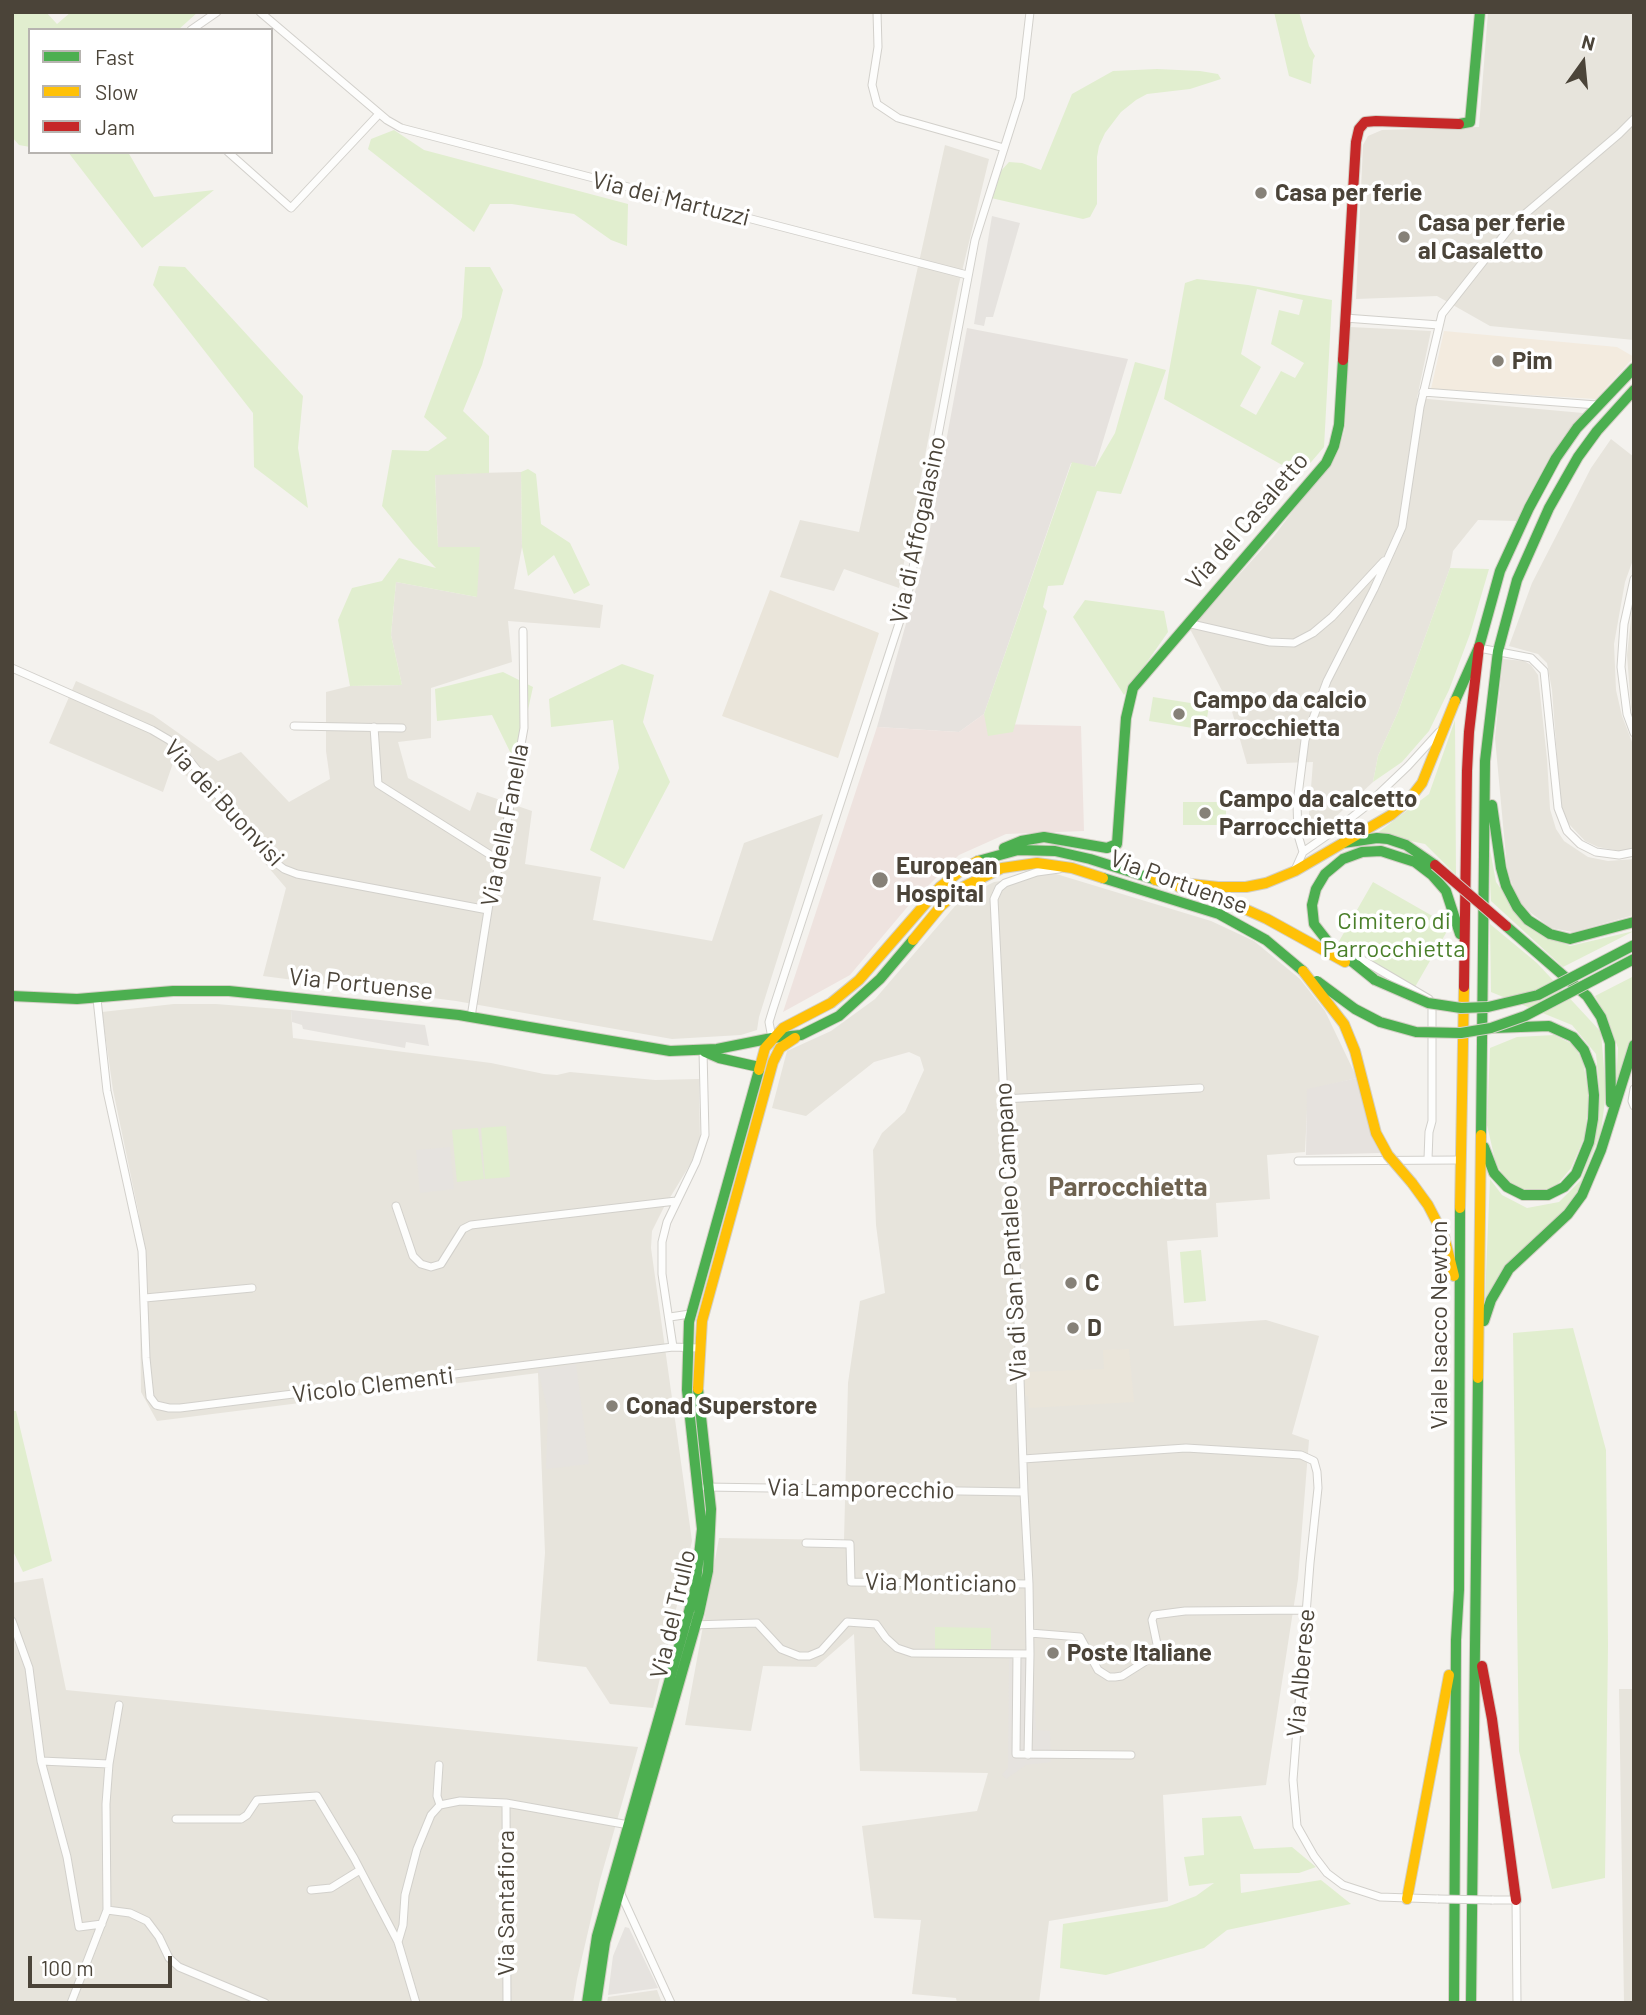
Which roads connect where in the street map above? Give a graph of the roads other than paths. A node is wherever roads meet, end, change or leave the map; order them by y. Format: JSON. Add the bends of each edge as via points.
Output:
{"nodes":[{"id":1,"x":218,"y":12,"type":"edge"},
{"id":2,"x":260,"y":12,"type":"edge"},
{"id":3,"x":877,"y":12,"type":"edge"},
{"id":4,"x":1030,"y":12,"type":"edge"},
{"id":5,"x":1480,"y":12,"type":"edge"},
{"id":6,"x":194,"y":28,"type":"edge"},
{"id":7,"x":379,"y":114,"type":"junction"},
{"id":8,"x":1634,"y":118,"type":"edge"},
{"id":9,"x":1004,"y":148,"type":"junction"},
{"id":10,"x":230,"y":154,"type":"edge"},
{"id":11,"x":967,"y":275,"type":"junction"},
{"id":12,"x":1345,"y":318,"type":"junction"},
{"id":13,"x":1439,"y":325,"type":"junction"},
{"id":14,"x":1634,"y":368,"type":"edge"},
{"id":15,"x":1634,"y":390,"type":"edge"},
{"id":16,"x":1423,"y":391,"type":"junction"},
{"id":17,"x":1597,"y":405,"type":"junction"},
{"id":18,"x":1389,"y":555,"type":"junction"},
{"id":19,"x":1634,"y":579,"type":"edge"},
{"id":20,"x":1187,"y":623,"type":"junction"},
{"id":21,"x":1483,"y":628,"type":"junction"},
{"id":22,"x":523,"y":631,"type":"dead end"},
{"id":23,"x":1502,"y":633,"type":"junction"},
{"id":24,"x":1479,"y":648,"type":"junction"},
{"id":25,"x":1497,"y":651,"type":"junction"},
{"id":26,"x":12,"y":668,"type":"edge"},
{"id":27,"x":1453,"y":711,"type":"junction"},
{"id":28,"x":294,"y":726,"type":"dead end"},
{"id":29,"x":374,"y":727,"type":"junction"},
{"id":30,"x":402,"y":728,"type":"dead end"},
{"id":31,"x":1634,"y":733,"type":"edge"},
{"id":32,"x":1485,"y":761,"type":"junction"},
{"id":33,"x":1343,"y":844,"type":"junction"},
{"id":34,"x":1303,"y":852,"type":"junction"},
{"id":35,"x":1634,"y":852,"type":"edge"},
{"id":36,"x":992,"y":855,"type":"junction"},
{"id":37,"x":500,"y":861,"type":"junction"},
{"id":38,"x":1072,"y":867,"type":"junction"},
{"id":39,"x":1295,"y":871,"type":"junction"},
{"id":40,"x":1155,"y":880,"type":"junction"},
{"id":41,"x":488,"y":910,"type":"junction"},
{"id":42,"x":1634,"y":922,"type":"edge"},
{"id":43,"x":1634,"y":945,"type":"edge"},
{"id":44,"x":1341,"y":946,"type":"dead end"},
{"id":45,"x":1465,"y":957,"type":"junction"},
{"id":46,"x":1634,"y":959,"type":"edge"},
{"id":47,"x":1303,"y":971,"type":"junction"},
{"id":48,"x":1375,"y":980,"type":"junction"},
{"id":49,"x":12,"y":996,"type":"edge"},
{"id":50,"x":97,"y":999,"type":"junction"},
{"id":51,"x":471,"y":1017,"type":"junction"},
{"id":52,"x":1492,"y":1028,"type":"junction"},
{"id":53,"x":801,"y":1035,"type":"junction"},
{"id":54,"x":772,"y":1038,"type":"junction"},
{"id":55,"x":1634,"y":1045,"type":"edge"},
{"id":56,"x":703,"y":1051,"type":"junction"},
{"id":57,"x":773,"y":1062,"type":"junction"},
{"id":58,"x":759,"y":1067,"type":"junction"},
{"id":59,"x":1200,"y":1088,"type":"dead end"},
{"id":60,"x":1634,"y":1089,"type":"edge"},
{"id":61,"x":1004,"y":1099,"type":"junction"},
{"id":62,"x":1634,"y":1106,"type":"edge"},
{"id":63,"x":1611,"y":1115,"type":"junction"},
{"id":64,"x":1481,"y":1140,"type":"junction"},
{"id":65,"x":1428,"y":1159,"type":"junction"},
{"id":66,"x":1462,"y":1160,"type":"junction"},
{"id":67,"x":1298,"y":1161,"type":"dead end"},
{"id":68,"x":676,"y":1201,"type":"junction"},
{"id":69,"x":396,"y":1206,"type":"dead end"},
{"id":70,"x":715,"y":1221,"type":"junction"},
{"id":71,"x":728,"y":1225,"type":"junction"},
{"id":72,"x":252,"y":1287,"type":"dead end"},
{"id":73,"x":145,"y":1298,"type":"junction"},
{"id":74,"x":1461,"y":1308,"type":"junction"},
{"id":75,"x":690,"y":1314,"type":"junction"},
{"id":76,"x":670,"y":1317,"type":"junction"},
{"id":77,"x":1480,"y":1335,"type":"junction"},
{"id":78,"x":673,"y":1347,"type":"junction"},
{"id":79,"x":693,"y":1348,"type":"junction"},
{"id":80,"x":1023,"y":1460,"type":"junction"},
{"id":81,"x":704,"y":1487,"type":"junction"},
{"id":82,"x":1024,"y":1492,"type":"junction"},
{"id":83,"x":806,"y":1543,"type":"dead end"},
{"id":84,"x":1029,"y":1584,"type":"junction"},
{"id":85,"x":1306,"y":1610,"type":"junction"},
{"id":86,"x":12,"y":1621,"type":"edge"},
{"id":87,"x":691,"y":1625,"type":"junction"},
{"id":88,"x":1030,"y":1633,"type":"junction"},
{"id":89,"x":1476,"y":1637,"type":"junction"},
{"id":90,"x":1456,"y":1640,"type":"junction"},
{"id":91,"x":1017,"y":1654,"type":"junction"},
{"id":92,"x":1031,"y":1654,"type":"junction"},
{"id":93,"x":119,"y":1705,"type":"dead end"},
{"id":94,"x":654,"y":1753,"type":"junction"},
{"id":95,"x":1028,"y":1755,"type":"junction"},
{"id":96,"x":1131,"y":1755,"type":"dead end"},
{"id":97,"x":41,"y":1761,"type":"junction"},
{"id":98,"x":109,"y":1764,"type":"junction"},
{"id":99,"x":439,"y":1765,"type":"dead end"},
{"id":100,"x":506,"y":1803,"type":"junction"},
{"id":101,"x":440,"y":1805,"type":"junction"},
{"id":102,"x":176,"y":1819,"type":"dead end"},
{"id":103,"x":629,"y":1825,"type":"junction"},
{"id":104,"x":360,"y":1870,"type":"junction"},
{"id":105,"x":612,"y":1881,"type":"junction"},
{"id":106,"x":311,"y":1890,"type":"dead end"},
{"id":107,"x":620,"y":1892,"type":"junction"},
{"id":108,"x":1407,"y":1899,"type":"junction"},
{"id":109,"x":1516,"y":1900,"type":"junction"},
{"id":110,"x":107,"y":1910,"type":"junction"},
{"id":111,"x":102,"y":1924,"type":"junction"},
{"id":112,"x":398,"y":1942,"type":"junction"},
{"id":113,"x":596,"y":1964,"type":"junction"},
{"id":114,"x":71,"y":2003,"type":"edge"},
{"id":115,"x":265,"y":2003,"type":"edge"},
{"id":116,"x":416,"y":2003,"type":"edge"},
{"id":117,"x":507,"y":2003,"type":"edge"},
{"id":118,"x":587,"y":2003,"type":"edge"},
{"id":119,"x":596,"y":2003,"type":"edge"},
{"id":120,"x":671,"y":2003,"type":"edge"},
{"id":121,"x":1454,"y":2003,"type":"edge"},
{"id":122,"x":1471,"y":2003,"type":"edge"},
{"id":123,"x":1517,"y":2003,"type":"edge"}],
"edges":[{"from":1,"to":6,"type":"street"},
{"from":2,"to":7,"type":"street","name":"Via dei Martuzzi"},
{"from":3,"to":9,"type":"street","via":[[872,85],[877,104],[898,118]]},
{"from":4,"to":9,"type":"street","name":"Via di Affogalasino","via":[[1022,88]]},
{"from":5,"to":12,"type":"main road","name":"Via del Casaletto","via":[[1470,122],[1376,121],[1359,128]]},
{"from":7,"to":10,"type":"street","via":[[291,208]]},
{"from":7,"to":11,"type":"street","name":"Via dei Martuzzi","via":[[416,134]]},
{"from":8,"to":13,"type":"street","via":[[1512,225],[1448,303]]},
{"from":9,"to":11,"type":"street","name":"Via di Affogalasino"},
{"from":11,"to":54,"type":"street","name":"Via di Affogalasino","via":[[907,599],[769,1022]]},
{"from":12,"to":13,"type":"street"},
{"from":12,"to":20,"type":"main road","name":"Via del Casaletto","via":[[1339,425],[1330,456]]},
{"from":13,"to":16,"type":"street"},
{"from":14,"to":17,"type":"main road","name":"Viale Isacco Newton"},
{"from":15,"to":23,"type":"main road","name":"Viale Isacco Newton","via":[[1577,457],[1549,508],[1517,580]]},
{"from":16,"to":17,"type":"street"},
{"from":16,"to":18,"type":"street","via":[[1406,508]]},
{"from":17,"to":21,"type":"main road","name":"Viale Isacco Newton","via":[[1563,446],[1529,508],[1500,571]]},
{"from":18,"to":20,"type":"street","via":[[1332,617],[1294,643],[1269,642]]},
{"from":18,"to":34,"type":"street","via":[[1327,681],[1305,740],[1297,803]]},
{"from":19,"to":31,"type":"street","via":[[1621,667]]},
{"from":20,"to":36,"type":"main road","name":"Via del Casaletto","via":[[1138,682],[1129,701],[1117,844],[1107,848],[1044,837],[1021,841]]},
{"from":21,"to":23,"type":"street"},
{"from":21,"to":24,"type":"main road","name":"Viale Isacco Newton"},
{"from":22,"to":37,"type":"street","name":"Via della Fanella","via":[[524,728]]},
{"from":23,"to":25,"type":"main road","name":"Viale Isacco Newton"},
{"from":24,"to":25,"type":"street"},
{"from":24,"to":27,"type":"main road"},
{"from":24,"to":45,"type":"main road","name":"Viale Isacco Newton","via":[[1467,771]]},
{"from":25,"to":32,"type":"main road","name":"Viale Isacco Newton"},
{"from":25,"to":35,"type":"street","via":[[1531,658],[1544,671],[1558,808],[1567,831],[1596,852]]},
{"from":26,"to":41,"type":"street","name":"Via dei Buonvisi","via":[[169,740],[268,856],[287,871]]},
{"from":27,"to":33,"type":"main road","via":[[1416,793],[1391,815]]},
{"from":27,"to":34,"type":"street","via":[[1432,742],[1387,787]]},
{"from":28,"to":29,"type":"street"},
{"from":29,"to":30,"type":"street"},
{"from":29,"to":37,"type":"street","via":[[378,784]]},
{"from":32,"to":42,"type":"main road","via":[[1501,868],[1513,901],[1528,920],[1550,934],[1570,939]]},
{"from":32,"to":64,"type":"main road","name":"Viale Isacco Newton"},
{"from":33,"to":39,"type":"main road"},
{"from":33,"to":63,"type":"main road","bridge":true,"via":[[1377,838],[1414,849],[1587,996],[1604,1022],[1610,1043]]},
{"from":34,"to":39,"type":"street"},
{"from":36,"to":40,"type":"main road","name":"Via Portuense","via":[[1018,850],[1055,852]]},
{"from":36,"to":54,"type":"main road","name":"Via Portuense","via":[[940,887],[848,990]]},
{"from":37,"to":41,"type":"street","name":"Via della Fanella"},
{"from":38,"to":47,"type":"main road","name":"Via Portuense","via":[[1234,921]]},
{"from":38,"to":53,"type":"main road","name":"Via Portuense","via":[[1020,864],[968,883],[941,906],[862,998]]},
{"from":38,"to":61,"type":"street","name":"Via di San Pantaleo Campano","via":[[1014,879],[1002,885],[995,896]]},
{"from":39,"to":40,"type":"main road","via":[[1266,883],[1235,888]]},
{"from":40,"to":48,"type":"main road","name":"Via Portuense","via":[[1236,905]]},
{"from":41,"to":51,"type":"street","name":"Via della Fanella"},
{"from":43,"to":48,"type":"main road","name":"Via Portuense","bridge":true,"via":[[1538,995],[1497,1006],[1428,1003]]},
{"from":44,"to":65,"type":"street","via":[[1432,1003]]},
{"from":45,"to":48,"type":"main road","via":[[1455,912],[1432,875],[1404,857],[1381,851],[1350,855],[1318,883],[1312,899],[1313,918],[1320,934]]},
{"from":45,"to":66,"type":"main road","name":"Viale Isacco Newton"},
{"from":46,"to":52,"type":"main road","name":"Via Portuense","bridge":true,"via":[[1540,1010]]},
{"from":47,"to":52,"type":"main road","name":"Via Portuense","bridge":true,"via":[[1355,1009],[1392,1026],[1448,1034]]},
{"from":47,"to":74,"type":"main road","bridge":true,"via":[[1344,1024],[1376,1133],[1428,1205],[1444,1236]]},
{"from":49,"to":50,"type":"main road","name":"Via Portuense"},
{"from":50,"to":51,"type":"main road","name":"Via Portuense","via":[[229,991]]},
{"from":50,"to":73,"type":"street","name":"Vicolo Clementi","via":[[107,1091],[142,1251]]},
{"from":51,"to":56,"type":"main road","name":"Via Portuense","via":[[661,1050]]},
{"from":52,"to":64,"type":"main road","via":[[1555,1028],[1573,1037],[1589,1060],[1594,1095],[1589,1142],[1576,1174],[1548,1195],[1511,1190],[1494,1173]]},
{"from":53,"to":54,"type":"main road","name":"Via Portuense"},
{"from":53,"to":57,"type":"main road","name":"Via del Trullo","via":[[782,1045]]},
{"from":54,"to":56,"type":"main road","name":"Via Portuense"},
{"from":54,"to":57,"type":"main road","name":"Via del Trullo"},
{"from":54,"to":58,"type":"main road","name":"Via del Trullo"},
{"from":55,"to":63,"type":"main road"},
{"from":56,"to":58,"type":"main road","name":"Via Portuense"},
{"from":56,"to":68,"type":"street","via":[[705,1135]]},
{"from":57,"to":71,"type":"main road","name":"Via del Trullo"},
{"from":58,"to":70,"type":"main road","name":"Via del Trullo"},
{"from":59,"to":61,"type":"street"},
{"from":60,"to":62,"type":"street"},
{"from":61,"to":80,"type":"street","name":"Via di San Pantaleo Campano"},
{"from":63,"to":77,"type":"main road","via":[[1582,1195],[1509,1269],[1491,1300]]},
{"from":64,"to":77,"type":"main road","name":"Viale Isacco Newton"},
{"from":65,"to":66,"type":"street"},
{"from":65,"to":67,"type":"street"},
{"from":66,"to":74,"type":"main road","name":"Viale Isacco Newton"},
{"from":68,"to":69,"type":"street","via":[[471,1225],[463,1229],[441,1264],[431,1267],[413,1256]]},
{"from":68,"to":76,"type":"street","via":[[661,1247]]},
{"from":70,"to":71,"type":"street"},
{"from":70,"to":75,"type":"main road","name":"Via del Trullo"},
{"from":71,"to":79,"type":"main road","name":"Via del Trullo"},
{"from":72,"to":73,"type":"street"},
{"from":73,"to":78,"type":"street","name":"Vicolo Clementi","via":[[150,1397],[156,1405],[169,1408]]},
{"from":74,"to":90,"type":"main road","name":"Viale Isacco Newton"},
{"from":75,"to":76,"type":"street"},
{"from":75,"to":79,"type":"main road","name":"Via del Trullo"},
{"from":76,"to":78,"type":"street"},
{"from":77,"to":89,"type":"main road","name":"Viale Isacco Newton"},
{"from":78,"to":79,"type":"street","name":"Vicolo Clementi"},
{"from":79,"to":81,"type":"main road","name":"Via del Trullo","via":[[687,1390]]},
{"from":80,"to":82,"type":"street","name":"Via di San Pantaleo Campano"},
{"from":80,"to":85,"type":"street","name":"Via Alberese","via":[[1186,1448],[1310,1458],[1316,1466],[1318,1488]]},
{"from":81,"to":82,"type":"street","name":"Via Lamporecchio"},
{"from":81,"to":87,"type":"main road","name":"Via del Trullo"},
{"from":82,"to":84,"type":"street","name":"Via di San Pantaleo Campano"},
{"from":83,"to":84,"type":"street","name":"Via Monticiano","via":[[850,1544],[851,1581]]},
{"from":84,"to":88,"type":"street","name":"Via di San Pantaleo Campano"},
{"from":85,"to":88,"type":"street","via":[[1154,1615],[1157,1654],[1115,1677],[1098,1670],[1080,1637]]},
{"from":85,"to":108,"type":"street","name":"Via Alberese","via":[[1293,1780],[1297,1826],[1327,1873],[1343,1885],[1372,1895]]},
{"from":86,"to":97,"type":"street","via":[[29,1668]]},
{"from":87,"to":91,"type":"street","via":[[757,1623],[781,1649],[799,1656],[821,1651],[846,1622],[876,1624],[897,1648],[912,1653]]},
{"from":87,"to":94,"type":"main road","name":"Via del Trullo"},
{"from":88,"to":92,"type":"street","name":"Via di San Pantaleo Campano"},
{"from":89,"to":109,"type":"main road"},
{"from":89,"to":122,"type":"main road","name":"Viale Isacco Newton"},
{"from":90,"to":108,"type":"main road"},
{"from":90,"to":121,"type":"main road","name":"Viale Isacco Newton"},
{"from":91,"to":92,"type":"street"},
{"from":91,"to":95,"type":"street","via":[[1016,1754]]},
{"from":92,"to":95,"type":"street","name":"Via di San Pantaleo Campano"},
{"from":93,"to":98,"type":"street"},
{"from":94,"to":103,"type":"main road","name":"Via del Trullo"},
{"from":94,"to":107,"type":"main road","name":"Via del Trullo"},
{"from":95,"to":96,"type":"street"},
{"from":97,"to":98,"type":"street"},
{"from":97,"to":111,"type":"street","via":[[67,1857],[79,1927]]},
{"from":98,"to":110,"type":"street"},
{"from":99,"to":101,"type":"street"},
{"from":100,"to":101,"type":"street"},
{"from":100,"to":103,"type":"street"},
{"from":100,"to":117,"type":"street","name":"Via Santafiora"},
{"from":101,"to":112,"type":"street","via":[[417,1849]]},
{"from":102,"to":104,"type":"street","via":[[241,1819],[257,1800],[317,1796]]},
{"from":103,"to":105,"type":"main road","name":"Via del Trullo"},
{"from":104,"to":106,"type":"street","via":[[331,1888]]},
{"from":104,"to":112,"type":"street"},
{"from":105,"to":107,"type":"street"},
{"from":105,"to":113,"type":"main road","name":"Via del Trullo"},
{"from":107,"to":113,"type":"main road","name":"Via del Trullo"},
{"from":107,"to":120,"type":"street"},
{"from":108,"to":109,"type":"street","name":"Via Alberese","bridge":true},
{"from":109,"to":123,"type":"street"},
{"from":110,"to":111,"type":"street"},
{"from":110,"to":115,"type":"street","via":[[142,1917],[176,1965]]},
{"from":111,"to":114,"type":"street"},
{"from":112,"to":116,"type":"street"},
{"from":113,"to":118,"type":"main road","name":"Via del Trullo"},
{"from":113,"to":119,"type":"main road","name":"Via del Trullo"}]}
